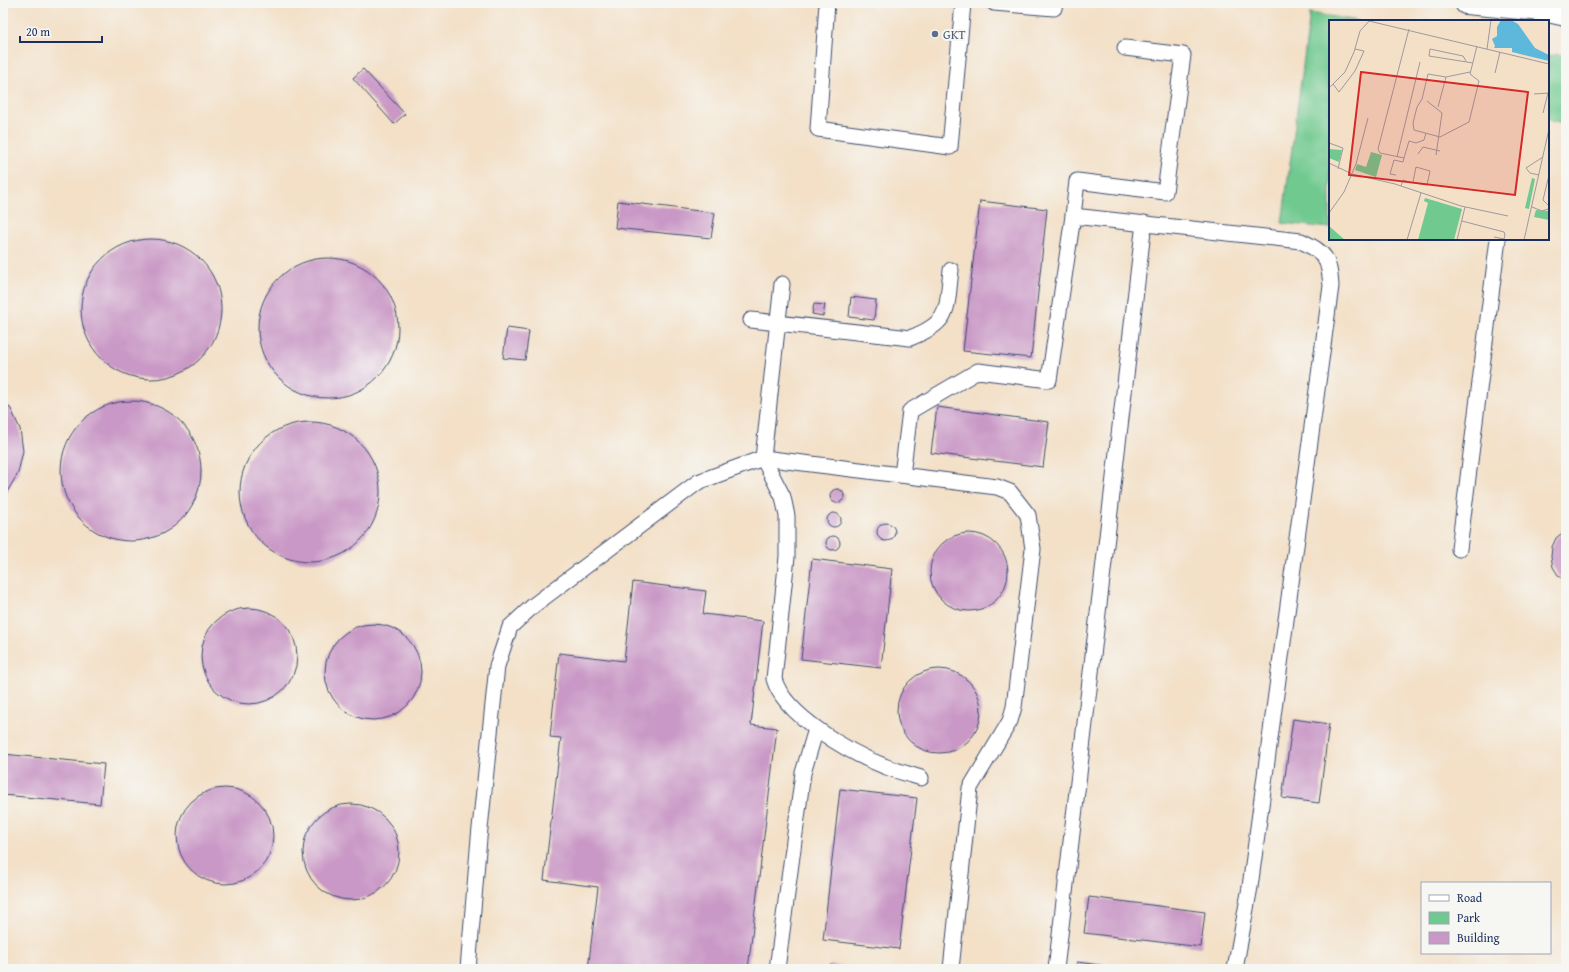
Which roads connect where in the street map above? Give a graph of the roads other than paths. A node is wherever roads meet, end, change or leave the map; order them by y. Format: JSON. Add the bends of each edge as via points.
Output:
{"nodes":[{"id":1,"x":827,"y":3,"type":"edge"},
{"id":2,"x":963,"y":3,"type":"edge"},
{"id":3,"x":994,"y":3,"type":"edge"},
{"id":4,"x":1055,"y":3,"type":"edge"},
{"id":5,"x":1466,"y":3,"type":"edge"},
{"id":6,"x":1542,"y":11,"type":"edge"},
{"id":7,"x":1566,"y":15,"type":"edge"},
{"id":8,"x":1125,"y":48,"type":"dead end"},
{"id":9,"x":1073,"y":216,"type":"junction"},
{"id":10,"x":1144,"y":223,"type":"junction"},
{"id":11,"x":1498,"y":240,"type":"edge"},
{"id":12,"x":951,"y":270,"type":"dead end"},
{"id":13,"x":782,"y":284,"type":"dead end"},
{"id":14,"x":751,"y":320,"type":"dead end"},
{"id":15,"x":778,"y":323,"type":"junction"},
{"id":16,"x":763,"y":458,"type":"junction"},
{"id":17,"x":902,"y":475,"type":"junction"},
{"id":18,"x":1458,"y":549,"type":"dead end"},
{"id":19,"x":816,"y":729,"type":"junction"},
{"id":20,"x":921,"y":778,"type":"dead end"},
{"id":21,"x":468,"y":969,"type":"edge"},
{"id":22,"x":777,"y":969,"type":"edge"},
{"id":23,"x":951,"y":969,"type":"edge"},
{"id":24,"x":1056,"y":969,"type":"edge"},
{"id":25,"x":1235,"y":969,"type":"edge"}],
"edges":[{"from":1,"to":2,"type":"lane","via":[[818,129],[950,147]]},
{"from":3,"to":4,"type":"lane","via":[[1054,8]]},
{"from":5,"to":6,"type":"street"},
{"from":6,"to":7,"type":"street"},
{"from":8,"to":9,"type":"lane","via":[[1183,55],[1165,192],[1078,181]]},
{"from":9,"to":10,"type":"lane"},
{"from":9,"to":17,"type":"lane","via":[[1049,380],[978,371],[910,411]]},
{"from":10,"to":24,"type":"lane"},
{"from":10,"to":25,"type":"lane","via":[[1301,241],[1320,251],[1330,267],[1331,286],[1250,887]]},
{"from":11,"to":18,"type":"lane"},
{"from":12,"to":15,"type":"lane","via":[[946,312],[933,328],[910,338]]},
{"from":13,"to":15,"type":"lane"},
{"from":14,"to":15,"type":"lane"},
{"from":15,"to":16,"type":"lane"},
{"from":16,"to":17,"type":"lane"},
{"from":16,"to":19,"type":"lane","via":[[783,497],[788,516],[787,557],[774,679],[783,699]]},
{"from":16,"to":21,"type":"lane","via":[[698,482],[534,605],[510,626],[497,666]]},
{"from":17,"to":23,"type":"lane","via":[[998,487],[1010,492],[1028,515],[1033,549],[1014,706],[1010,721],[970,788]]},
{"from":19,"to":20,"type":"lane","via":[[883,766]]},
{"from":19,"to":22,"type":"lane","via":[[803,773]]}]}
